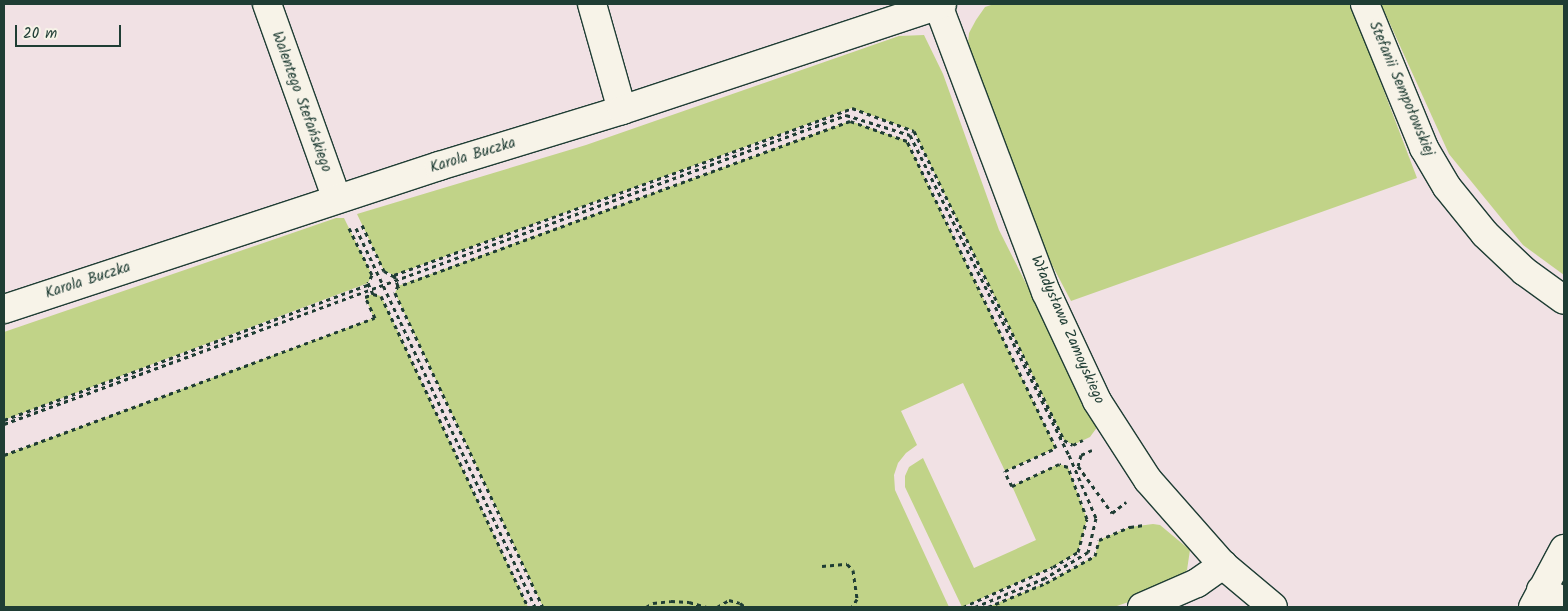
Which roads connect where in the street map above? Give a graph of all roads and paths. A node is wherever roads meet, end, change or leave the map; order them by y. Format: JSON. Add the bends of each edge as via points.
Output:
{"nodes":[{"id":1,"x":267,"y":4,"type":"edge"},
{"id":2,"x":592,"y":4,"type":"edge"},
{"id":3,"x":1365,"y":4,"type":"edge"},
{"id":4,"x":940,"y":5,"type":"edge"},
{"id":5,"x":622,"y":110,"type":"junction"},
{"id":6,"x":343,"y":208,"type":"junction"},
{"id":7,"x":394,"y":276,"type":"junction"},
{"id":8,"x":396,"y":280,"type":"junction"},
{"id":9,"x":368,"y":283,"type":"junction"},
{"id":10,"x":383,"y":285,"type":"junction"},
{"id":11,"x":398,"y":286,"type":"junction"},
{"id":12,"x":371,"y":290,"type":"junction"},
{"id":13,"x":373,"y":294,"type":"junction"},
{"id":14,"x":1564,"y":300,"type":"edge"},
{"id":15,"x":4,"y":309,"type":"edge"},
{"id":16,"x":4,"y":420,"type":"edge"},
{"id":17,"x":4,"y":424,"type":"edge"},
{"id":18,"x":1090,"y":437,"type":"dead end"},
{"id":19,"x":1092,"y":443,"type":"dead end"},
{"id":20,"x":4,"y":455,"type":"edge"},
{"id":21,"x":1128,"y":501,"type":"dead end"},
{"id":22,"x":1146,"y":525,"type":"dead end"},
{"id":23,"x":1564,"y":549,"type":"edge"},
{"id":24,"x":1222,"y":565,"type":"junction"},
{"id":25,"x":822,"y":566,"type":"dead end"},
{"id":26,"x":1546,"y":599,"type":"edge"},
{"id":27,"x":528,"y":607,"type":"edge"},
{"id":28,"x":535,"y":607,"type":"edge"},
{"id":29,"x":543,"y":607,"type":"edge"},
{"id":30,"x":646,"y":607,"type":"edge"},
{"id":31,"x":707,"y":607,"type":"edge"},
{"id":32,"x":717,"y":607,"type":"edge"},
{"id":33,"x":746,"y":607,"type":"edge"},
{"id":34,"x":852,"y":607,"type":"edge"},
{"id":35,"x":963,"y":607,"type":"edge"},
{"id":36,"x":976,"y":607,"type":"edge"},
{"id":37,"x":988,"y":607,"type":"edge"},
{"id":38,"x":1142,"y":607,"type":"edge"},
{"id":39,"x":1273,"y":607,"type":"edge"}],
"edges":[{"from":1,"to":6,"type":"street","name":"Walentego Stefańskiego"},
{"from":2,"to":5,"type":"street"},
{"from":3,"to":14,"type":"street","name":"Stefanii Sempołowskiej","via":[[1424,148],[1447,187],[1492,240],[1524,271]]},
{"from":4,"to":5,"type":"street","name":"Karola Buczka"},
{"from":4,"to":24,"type":"street","name":"Władysława Zamoyskiego","via":[[1046,292],[1097,401],[1148,480]]},
{"from":5,"to":6,"type":"street","name":"Karola Buczka"},
{"from":6,"to":7,"type":"path","via":[[357,214],[384,271]]},
{"from":6,"to":9,"type":"path","via":[[344,218],[372,275]]},
{"from":6,"to":10,"type":"path"},
{"from":6,"to":15,"type":"street","name":"Karola Buczka"},
{"from":7,"to":8,"type":"path"},
{"from":7,"to":18,"type":"path","via":[[852,108],[914,131],[1064,440],[1073,444]]},
{"from":8,"to":10,"type":"path"},
{"from":8,"to":11,"type":"path"},
{"from":8,"to":36,"type":"path","via":[[846,116],[910,135],[1069,455],[1096,518],[1088,552],[1044,578]]},
{"from":9,"to":12,"type":"path"},
{"from":9,"to":16,"type":"path"},
{"from":10,"to":12,"type":"path"},
{"from":10,"to":28,"type":"path"},
{"from":11,"to":29,"type":"path","via":[[395,292]]},
{"from":11,"to":35,"type":"path","via":[[850,121],[907,141],[1056,448],[1004,472],[1012,486],[1059,464],[1068,466],[1087,519],[1078,552]]},
{"from":12,"to":13,"type":"path"},
{"from":12,"to":17,"type":"path"},
{"from":13,"to":20,"type":"path","via":[[365,297],[374,318]]},
{"from":13,"to":27,"type":"path","via":[[381,296]]},
{"from":19,"to":21,"type":"path","via":[[1095,449],[1081,455],[1078,466],[1112,513]]},
{"from":22,"to":37,"type":"path","via":[[1130,527],[1099,540],[1095,556],[1046,583]]},
{"from":23,"to":26,"type":"street"},
{"from":24,"to":38,"type":"street","via":[[1197,583]]},
{"from":24,"to":39,"type":"street","name":"Władysława Zamoyskiego"},
{"from":25,"to":34,"type":"path","via":[[847,564],[853,570],[856,599]]},
{"from":30,"to":31,"type":"path","via":[[671,601]]},
{"from":32,"to":33,"type":"path","via":[[729,600]]}]}
